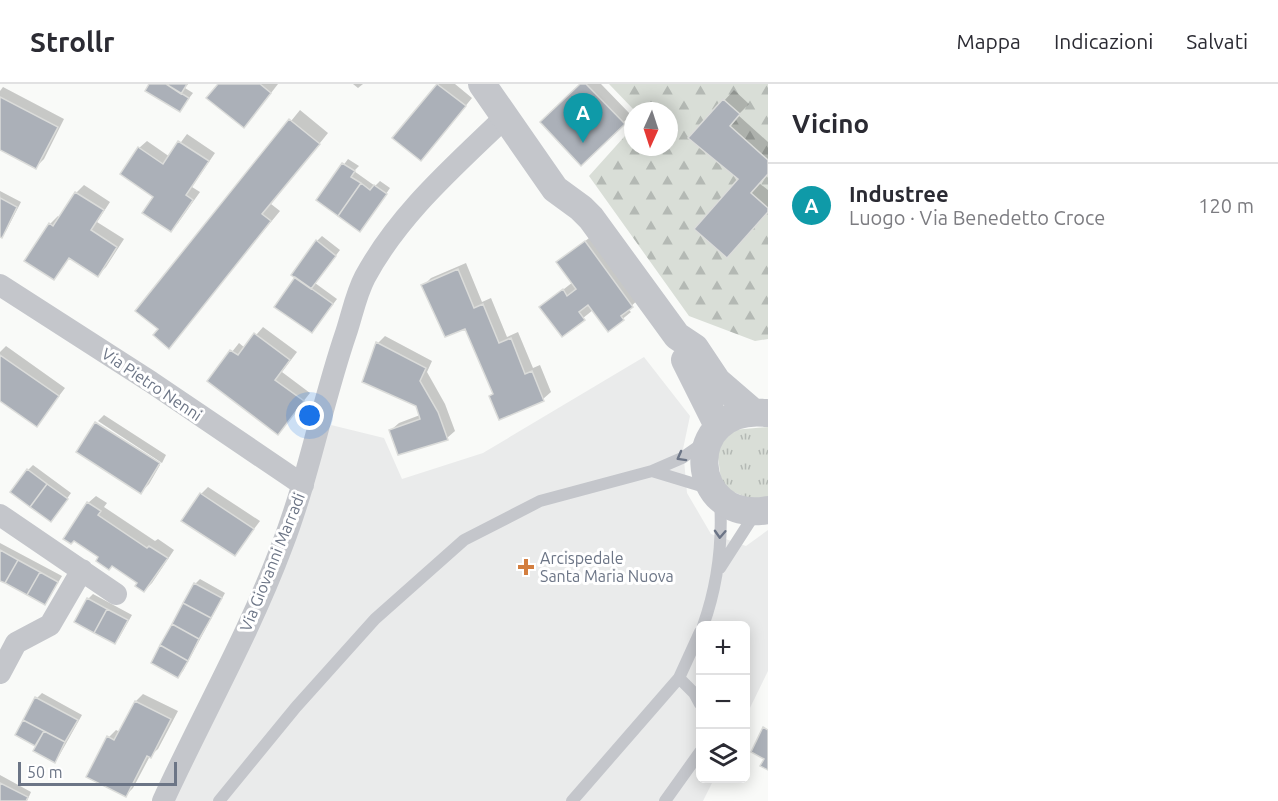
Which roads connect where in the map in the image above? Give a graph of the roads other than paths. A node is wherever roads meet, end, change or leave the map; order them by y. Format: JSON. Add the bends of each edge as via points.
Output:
{"nodes":[{"id":1,"x":482,"y":84,"type":"edge"},
{"id":2,"x":508,"y":120,"type":"junction"},
{"id":3,"x":0,"y":285,"type":"edge"},
{"id":4,"x":677,"y":336,"type":"junction"},
{"id":5,"x":761,"y":413,"type":"edge"},
{"id":6,"x":713,"y":433,"type":"junction"},
{"id":7,"x":652,"y":471,"type":"junction"},
{"id":8,"x":303,"y":486,"type":"junction"},
{"id":9,"x":715,"y":493,"type":"junction"},
{"id":10,"x":762,"y":511,"type":"edge"},
{"id":11,"x":0,"y":515,"type":"edge"},
{"id":12,"x":719,"y":569,"type":"junction"},
{"id":13,"x":82,"y":570,"type":"junction"},
{"id":14,"x":116,"y":594,"type":"dead end"},
{"id":15,"x":705,"y":621,"type":"edge"},
{"id":16,"x":696,"y":641,"type":"edge"},
{"id":17,"x":0,"y":673,"type":"edge"},
{"id":18,"x":679,"y":678,"type":"junction"},
{"id":19,"x":696,"y":697,"type":"edge"},
{"id":20,"x":696,"y":758,"type":"edge"},
{"id":21,"x":163,"y":801,"type":"edge"},
{"id":22,"x":219,"y":801,"type":"edge"},
{"id":23,"x":572,"y":801,"type":"edge"},
{"id":24,"x":665,"y":801,"type":"edge"}],
"edges":[{"from":1,"to":2,"type":"street"},
{"from":2,"to":4,"type":"street","via":[[555,189],[591,218]]},
{"from":2,"to":8,"type":"street","name":"Via Giovanni Marradi","via":[[499,123],[423,198],[389,236],[364,279],[335,365]]},
{"from":3,"to":8,"type":"street","name":"Via Pietro Nenni"},
{"from":4,"to":5,"type":"street","via":[[695,348],[717,381]]},
{"from":4,"to":6,"type":"street"},
{"from":5,"to":6,"type":"street","via":[[734,416]]},
{"from":6,"to":7,"type":"lane","one_way":true,"via":[[682,458]]},
{"from":6,"to":9,"type":"street","via":[[703,463]]},
{"from":7,"to":9,"type":"lane"},
{"from":7,"to":22,"type":"lane","via":[[540,501],[464,540],[375,620],[296,707]]},
{"from":8,"to":21,"type":"street","name":"Via Giovanni Marradi","via":[[256,609]]},
{"from":9,"to":10,"type":"street","via":[[743,511]]},
{"from":9,"to":12,"type":"lane","one_way":true},
{"from":10,"to":12,"type":"lane"},
{"from":11,"to":13,"type":"street"},
{"from":12,"to":15,"type":"lane"},
{"from":13,"to":14,"type":"street"},
{"from":13,"to":17,"type":"street","via":[[50,626],[16,643]]},
{"from":16,"to":18,"type":"lane"},
{"from":18,"to":19,"type":"lane"},
{"from":18,"to":23,"type":"lane"},
{"from":20,"to":24,"type":"lane"}]}
